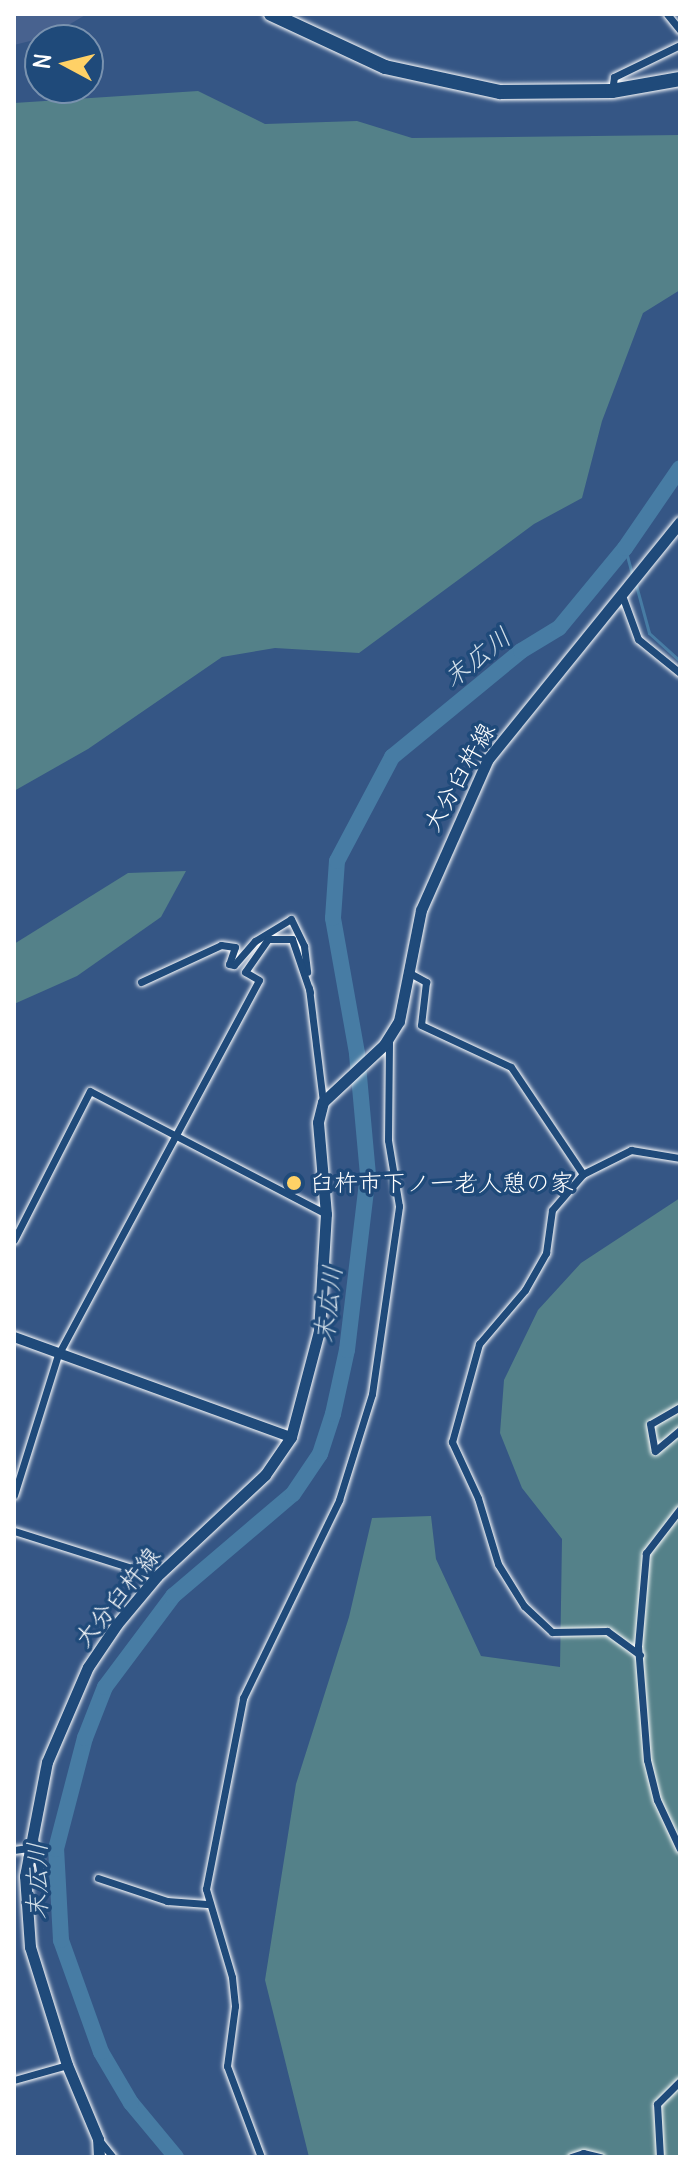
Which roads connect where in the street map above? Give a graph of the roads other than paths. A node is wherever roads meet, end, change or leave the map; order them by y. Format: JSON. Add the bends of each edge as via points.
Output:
{"nodes":[{"id":1,"x":271,"y":14,"type":"edge"},
{"id":2,"x":667,"y":14,"type":"edge"},
{"id":3,"x":680,"y":30,"type":"edge"},
{"id":4,"x":680,"y":45,"type":"edge"},
{"id":5,"x":680,"y":79,"type":"edge"},
{"id":6,"x":612,"y":91,"type":"junction"},
{"id":7,"x":680,"y":522,"type":"edge"},
{"id":8,"x":624,"y":596,"type":"junction"},
{"id":9,"x":680,"y":673,"type":"edge"},
{"id":10,"x":408,"y":972,"type":"junction"},
{"id":11,"x":141,"y":982,"type":"dead end"},
{"id":12,"x":310,"y":992,"type":"junction"},
{"id":13,"x":389,"y":1039,"type":"junction"},
{"id":14,"x":326,"y":1098,"type":"junction"},
{"id":15,"x":175,"y":1135,"type":"junction"},
{"id":16,"x":680,"y":1158,"type":"edge"},
{"id":17,"x":583,"y":1174,"type":"junction"},
{"id":18,"x":326,"y":1214,"type":"junction"},
{"id":19,"x":14,"y":1240,"type":"edge"},
{"id":20,"x":14,"y":1337,"type":"edge"},
{"id":21,"x":58,"y":1355,"type":"junction"},
{"id":22,"x":680,"y":1407,"type":"edge"},
{"id":23,"x":680,"y":1430,"type":"edge"},
{"id":24,"x":291,"y":1437,"type":"junction"},
{"id":25,"x":14,"y":1495,"type":"edge"},
{"id":26,"x":680,"y":1509,"type":"edge"},
{"id":27,"x":14,"y":1531,"type":"edge"},
{"id":28,"x":157,"y":1576,"type":"junction"},
{"id":29,"x":640,"y":1655,"type":"junction"},
{"id":30,"x":31,"y":1833,"type":"junction"},
{"id":31,"x":28,"y":1848,"type":"junction"},
{"id":32,"x":680,"y":1849,"type":"edge"},
{"id":33,"x":14,"y":1850,"type":"edge"},
{"id":34,"x":41,"y":1874,"type":"dead end"},
{"id":35,"x":98,"y":1878,"type":"dead end"},
{"id":36,"x":207,"y":1904,"type":"junction"},
{"id":37,"x":67,"y":2065,"type":"junction"},
{"id":38,"x":14,"y":2080,"type":"edge"},
{"id":39,"x":680,"y":2081,"type":"edge"},
{"id":40,"x":98,"y":2139,"type":"junction"},
{"id":41,"x":99,"y":2157,"type":"edge"},
{"id":42,"x":113,"y":2157,"type":"edge"},
{"id":43,"x":261,"y":2157,"type":"edge"},
{"id":44,"x":571,"y":2157,"type":"edge"},
{"id":45,"x":601,"y":2157,"type":"edge"},
{"id":46,"x":660,"y":2157,"type":"edge"}],
"edges":[{"from":1,"to":6,"type":"highway","via":[[319,41],[436,82],[500,92]]},
{"from":2,"to":3,"type":"street"},
{"from":4,"to":6,"type":"street","via":[[614,77]]},
{"from":5,"to":6,"type":"highway"},
{"from":7,"to":8,"type":"main road","name":"大分臼杵線"},
{"from":8,"to":9,"type":"street","via":[[638,639]]},
{"from":8,"to":10,"type":"main road","name":"大分臼杵線","via":[[488,759],[433,875]]},
{"from":10,"to":13,"type":"main road","name":"大分臼杵線","via":[[402,1012]]},
{"from":10,"to":17,"type":"street","via":[[426,982],[421,1025],[511,1067]]},
{"from":11,"to":12,"type":"street","via":[[221,945],[235,947],[229,964],[234,965],[255,941],[291,919],[304,946]]},
{"from":12,"to":14,"type":"street"},
{"from":12,"to":15,"type":"street","via":[[292,939],[268,939],[245,972],[259,980]]},
{"from":13,"to":14,"type":"main road","name":"大分臼杵線"},
{"from":13,"to":36,"type":"street","via":[[388,1140],[398,1219],[372,1394],[339,1500],[243,1698],[211,1851]]},
{"from":14,"to":18,"type":"main road","name":"大分臼杵線","via":[[318,1122]]},
{"from":15,"to":18,"type":"street"},
{"from":15,"to":19,"type":"street","via":[[90,1091]]},
{"from":15,"to":21,"type":"street"},
{"from":16,"to":17,"type":"street","via":[[631,1150]]},
{"from":17,"to":29,"type":"street","via":[[552,1210],[546,1253],[525,1290],[479,1344],[452,1442],[478,1498],[498,1564],[524,1606],[552,1632],[607,1631]]},
{"from":18,"to":24,"type":"main road","name":"大分臼杵線","via":[[319,1331]]},
{"from":20,"to":21,"type":"street"},
{"from":21,"to":24,"type":"street"},
{"from":21,"to":25,"type":"street"},
{"from":22,"to":23,"type":"street","via":[[650,1424],[655,1451]]},
{"from":24,"to":28,"type":"main road","name":"大分臼杵線","via":[[265,1475]]},
{"from":26,"to":29,"type":"street","via":[[646,1553]]},
{"from":27,"to":28,"type":"street"},
{"from":28,"to":30,"type":"main road","name":"大分臼杵線","via":[[88,1667],[47,1762]]},
{"from":29,"to":32,"type":"street","via":[[647,1760],[661,1812]]},
{"from":30,"to":31,"type":"main road","name":"大分臼杵線"},
{"from":30,"to":34,"type":"street"},
{"from":31,"to":33,"type":"street"},
{"from":31,"to":37,"type":"main road","name":"大分臼杵線","via":[[30,1947]]},
{"from":35,"to":36,"type":"street","via":[[167,1901]]},
{"from":36,"to":43,"type":"street","via":[[223,1933],[232,1977],[235,2006],[227,2066]]},
{"from":37,"to":38,"type":"street"},
{"from":37,"to":40,"type":"main road","name":"大分臼杵線"},
{"from":39,"to":46,"type":"street","via":[[657,2104]]},
{"from":40,"to":41,"type":"main road","name":"大分臼杵線"},
{"from":40,"to":42,"type":"street"},
{"from":44,"to":45,"type":"street"}]}
